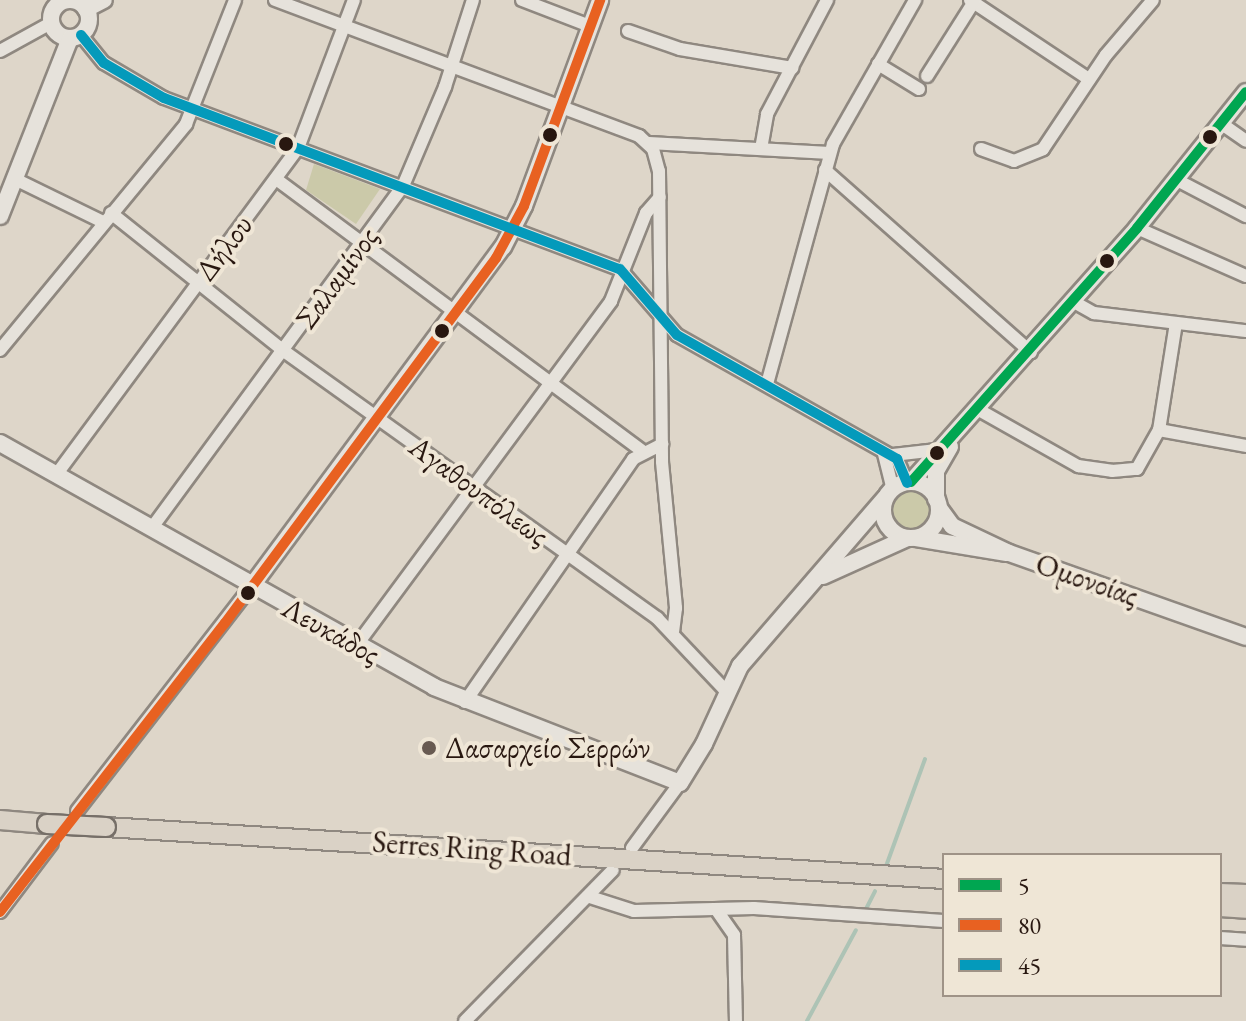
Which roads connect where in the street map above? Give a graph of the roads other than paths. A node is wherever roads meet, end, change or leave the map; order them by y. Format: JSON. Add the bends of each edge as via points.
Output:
{"nodes":[{"id":1,"x":104,"y":0,"type":"edge"},
{"id":2,"x":235,"y":0,"type":"edge"},
{"id":3,"x":275,"y":0,"type":"edge"},
{"id":4,"x":354,"y":0,"type":"edge"},
{"id":5,"x":473,"y":0,"type":"edge"},
{"id":6,"x":522,"y":0,"type":"edge"},
{"id":7,"x":600,"y":0,"type":"edge"},
{"id":8,"x":827,"y":0,"type":"edge"},
{"id":9,"x":913,"y":0,"type":"edge"},
{"id":10,"x":1153,"y":0,"type":"edge"},
{"id":11,"x":61,"y":1,"type":"edge"},
{"id":12,"x":973,"y":1,"type":"edge"},
{"id":13,"x":86,"y":9,"type":"junction"},
{"id":14,"x":51,"y":23,"type":"junction"},
{"id":15,"x":590,"y":26,"type":"junction"},
{"id":16,"x":344,"y":28,"type":"junction"},
{"id":17,"x":628,"y":31,"type":"dead end"},
{"id":18,"x":76,"y":36,"type":"junction"},
{"id":19,"x":0,"y":51,"type":"edge"},
{"id":20,"x":878,"y":64,"type":"junction"},
{"id":21,"x":450,"y":67,"type":"junction"},
{"id":22,"x":792,"y":68,"type":"junction"},
{"id":23,"x":927,"y":76,"type":"dead end"},
{"id":24,"x":1089,"y":79,"type":"junction"},
{"id":25,"x":919,"y":89,"type":"dead end"},
{"id":26,"x":1246,"y":92,"type":"edge"},
{"id":27,"x":560,"y":108,"type":"junction"},
{"id":28,"x":193,"y":110,"type":"junction"},
{"id":29,"x":1222,"y":124,"type":"junction"},
{"id":30,"x":1246,"y":141,"type":"edge"},
{"id":31,"x":649,"y":143,"type":"junction"},
{"id":32,"x":298,"y":148,"type":"junction"},
{"id":33,"x":761,"y":149,"type":"junction"},
{"id":34,"x":981,"y":149,"type":"dead end"},
{"id":35,"x":830,"y":153,"type":"junction"},
{"id":36,"x":825,"y":170,"type":"junction"},
{"id":37,"x":15,"y":179,"type":"junction"},
{"id":38,"x":276,"y":179,"type":"junction"},
{"id":39,"x":1177,"y":180,"type":"junction"},
{"id":40,"x":403,"y":186,"type":"junction"},
{"id":41,"x":660,"y":197,"type":"junction"},
{"id":42,"x":0,"y":216,"type":"edge"},
{"id":43,"x":1246,"y":216,"type":"edge"},
{"id":44,"x":107,"y":218,"type":"junction"},
{"id":45,"x":514,"y":228,"type":"junction"},
{"id":46,"x":1137,"y":228,"type":"junction"},
{"id":47,"x":360,"y":245,"type":"junction"},
{"id":48,"x":626,"y":273,"type":"junction"},
{"id":49,"x":1246,"y":276,"type":"edge"},
{"id":50,"x":197,"y":284,"type":"junction"},
{"id":51,"x":1074,"y":302,"type":"junction"},
{"id":52,"x":456,"y":316,"type":"junction"},
{"id":53,"x":661,"y":317,"type":"junction"},
{"id":54,"x":1176,"y":323,"type":"junction"},
{"id":55,"x":1246,"y":331,"type":"edge"},
{"id":56,"x":0,"y":350,"type":"edge"},
{"id":57,"x":284,"y":351,"type":"junction"},
{"id":58,"x":1031,"y":352,"type":"junction"},
{"id":59,"x":549,"y":384,"type":"junction"},
{"id":60,"x":767,"y":384,"type":"junction"},
{"id":61,"x":979,"y":410,"type":"junction"},
{"id":62,"x":377,"y":418,"type":"junction"},
{"id":63,"x":1159,"y":430,"type":"junction"},
{"id":64,"x":954,"y":438,"type":"junction"},
{"id":65,"x":0,"y":443,"type":"edge"},
{"id":66,"x":662,"y":444,"type":"junction"},
{"id":67,"x":1246,"y":446,"type":"edge"},
{"id":68,"x":937,"y":450,"type":"junction"},
{"id":69,"x":642,"y":451,"type":"junction"},
{"id":70,"x":884,"y":454,"type":"junction"},
{"id":71,"x":56,"y":475,"type":"junction"},
{"id":72,"x":474,"y":487,"type":"junction"},
{"id":73,"x":899,"y":488,"type":"junction"},
{"id":74,"x":938,"y":504,"type":"junction"},
{"id":75,"x":151,"y":529,"type":"junction"},
{"id":76,"x":912,"y":538,"type":"junction"},
{"id":77,"x":567,"y":553,"type":"junction"},
{"id":78,"x":1009,"y":553,"type":"junction"},
{"id":79,"x":818,"y":579,"type":"junction"},
{"id":80,"x":251,"y":587,"type":"junction"},
{"id":81,"x":673,"y":631,"type":"junction"},
{"id":82,"x":1246,"y":637,"type":"edge"},
{"id":83,"x":356,"y":646,"type":"junction"},
{"id":84,"x":725,"y":690,"type":"junction"},
{"id":85,"x":465,"y":702,"type":"junction"},
{"id":86,"x":680,"y":783,"type":"junction"},
{"id":87,"x":77,"y":811,"type":"dead end"},
{"id":88,"x":0,"y":820,"type":"edge"},
{"id":89,"x":52,"y":843,"type":"dead end"},
{"id":90,"x":632,"y":848,"type":"dead end"},
{"id":91,"x":613,"y":870,"type":"dead end"},
{"id":92,"x":942,"y":879,"type":"edge"},
{"id":93,"x":1222,"y":893,"type":"edge"},
{"id":94,"x":1246,"y":894,"type":"edge"},
{"id":95,"x":590,"y":897,"type":"junction"},
{"id":96,"x":1222,"y":907,"type":"edge"},
{"id":97,"x":1246,"y":909,"type":"edge"},
{"id":98,"x":0,"y":912,"type":"edge"},
{"id":99,"x":718,"y":912,"type":"junction"},
{"id":100,"x":942,"y":921,"type":"edge"},
{"id":101,"x":1222,"y":938,"type":"edge"},
{"id":102,"x":1246,"y":940,"type":"edge"},
{"id":103,"x":465,"y":1021,"type":"edge"},
{"id":104,"x":736,"y":1021,"type":"edge"}],
"edges":[{"from":1,"to":13,"type":"street"},
{"from":2,"to":28,"type":"street"},
{"from":3,"to":16,"type":"street"},
{"from":4,"to":16,"type":"street","name":"Δήλου"},
{"from":5,"to":21,"type":"street","name":"Σαλαμίνος"},
{"from":6,"to":15,"type":"street"},
{"from":7,"to":15,"type":"street"},
{"from":8,"to":22,"type":"street"},
{"from":9,"to":20,"type":"street"},
{"from":10,"to":24,"type":"street"},
{"from":11,"to":13,"type":"street","via":[[78,2]]},
{"from":11,"to":14,"type":"street"},
{"from":12,"to":23,"type":"street"},
{"from":12,"to":24,"type":"street"},
{"from":13,"to":18,"type":"street","via":[[89,23]]},
{"from":14,"to":18,"type":"street","via":[[57,33]]},
{"from":14,"to":19,"type":"street"},
{"from":15,"to":27,"type":"street"},
{"from":16,"to":21,"type":"street"},
{"from":16,"to":32,"type":"street","name":"Δήλου"},
{"from":17,"to":22,"type":"street","via":[[680,49]]},
{"from":18,"to":28,"type":"street","via":[[115,71]]},
{"from":18,"to":37,"type":"street"},
{"from":20,"to":25,"type":"street"},
{"from":20,"to":35,"type":"street"},
{"from":21,"to":27,"type":"street"},
{"from":21,"to":40,"type":"street","name":"Σαλαμίνος"},
{"from":22,"to":33,"type":"street","via":[[767,114]]},
{"from":24,"to":34,"type":"street","via":[[1037,153],[1014,161]]},
{"from":26,"to":29,"type":"street"},
{"from":27,"to":31,"type":"street"},
{"from":27,"to":45,"type":"street"},
{"from":28,"to":32,"type":"street"},
{"from":28,"to":44,"type":"street","via":[[183,129]]},
{"from":29,"to":30,"type":"street"},
{"from":29,"to":39,"type":"street"},
{"from":31,"to":33,"type":"street"},
{"from":31,"to":41,"type":"street","via":[[658,162]]},
{"from":32,"to":38,"type":"street","name":"Δήλου"},
{"from":32,"to":40,"type":"street"},
{"from":33,"to":35,"type":"street"},
{"from":35,"to":36,"type":"street"},
{"from":36,"to":58,"type":"street"},
{"from":36,"to":60,"type":"street"},
{"from":37,"to":42,"type":"street"},
{"from":37,"to":44,"type":"street","name":"Αγαθουπόλεως"},
{"from":38,"to":47,"type":"street"},
{"from":38,"to":50,"type":"street","name":"Δήλου"},
{"from":39,"to":43,"type":"street"},
{"from":39,"to":46,"type":"street"},
{"from":40,"to":45,"type":"street"},
{"from":40,"to":47,"type":"street","name":"Σαλαμίνος"},
{"from":41,"to":48,"type":"street","via":[[644,217]]},
{"from":41,"to":53,"type":"street"},
{"from":44,"to":50,"type":"street","name":"Αγαθουπόλεως"},
{"from":44,"to":56,"type":"street"},
{"from":45,"to":48,"type":"street"},
{"from":45,"to":52,"type":"street"},
{"from":46,"to":49,"type":"street"},
{"from":46,"to":51,"type":"street"},
{"from":47,"to":52,"type":"street"},
{"from":47,"to":57,"type":"street","name":"Σαλαμίνος"},
{"from":48,"to":53,"type":"street"},
{"from":48,"to":59,"type":"street"},
{"from":50,"to":57,"type":"street","name":"Αγαθουπόλεως"},
{"from":50,"to":71,"type":"street","name":"Δήλου"},
{"from":51,"to":54,"type":"street","via":[[1094,313]]},
{"from":51,"to":58,"type":"street"},
{"from":52,"to":59,"type":"street"},
{"from":52,"to":62,"type":"street"},
{"from":53,"to":60,"type":"street","via":[[682,338]]},
{"from":53,"to":66,"type":"street"},
{"from":54,"to":55,"type":"street"},
{"from":54,"to":63,"type":"street"},
{"from":57,"to":62,"type":"street","name":"Αγαθουπόλεως"},
{"from":57,"to":75,"type":"street","name":"Σαλαμίνος"},
{"from":58,"to":61,"type":"street"},
{"from":59,"to":69,"type":"street"},
{"from":59,"to":72,"type":"street"},
{"from":60,"to":70,"type":"street"},
{"from":61,"to":63,"type":"street","via":[[1078,466],[1112,471],[1137,469]]},
{"from":61,"to":64,"type":"street"},
{"from":62,"to":72,"type":"street","name":"Αγαθουπόλεως"},
{"from":62,"to":80,"type":"street"},
{"from":63,"to":67,"type":"street"},
{"from":64,"to":68,"type":"street"},
{"from":64,"to":74,"type":"street","via":[[936,471]]},
{"from":65,"to":71,"type":"street","name":"Λευκάδος"},
{"from":66,"to":69,"type":"street"},
{"from":66,"to":81,"type":"street","via":[[676,608]]},
{"from":68,"to":70,"type":"street","via":[[912,457]]},
{"from":68,"to":73,"type":"street"},
{"from":69,"to":77,"type":"street"},
{"from":70,"to":73,"type":"street","via":[[904,467]]},
{"from":71,"to":75,"type":"street","name":"Λευκάδος"},
{"from":72,"to":77,"type":"street","name":"Αγαθουπόλεως"},
{"from":72,"to":83,"type":"street"},
{"from":73,"to":74,"type":"street","via":[[929,489]]},
{"from":73,"to":76,"type":"street","via":[[886,524]]},
{"from":73,"to":79,"type":"street"},
{"from":74,"to":76,"type":"street","via":[[935,524]]},
{"from":74,"to":78,"type":"street","name":"Ομονοίας","via":[[952,526]]},
{"from":75,"to":80,"type":"street","name":"Λευκάδος"},
{"from":76,"to":78,"type":"street"},
{"from":76,"to":79,"type":"street"},
{"from":77,"to":81,"type":"street","name":"Αγαθουπόλεως"},
{"from":77,"to":85,"type":"street"},
{"from":78,"to":82,"type":"street","name":"Ομονοίας"},
{"from":79,"to":84,"type":"street","via":[[750,653]]},
{"from":80,"to":83,"type":"street","name":"Λευκάδος"},
{"from":80,"to":87,"type":"street"},
{"from":81,"to":84,"type":"street","name":"Αγαθουπόλεως"},
{"from":83,"to":85,"type":"street","name":"Λευκάδος"},
{"from":84,"to":86,"type":"street","via":[[704,744]]},
{"from":85,"to":86,"type":"street","name":"Λευκάδος"},
{"from":86,"to":90,"type":"street"},
{"from":88,"to":92,"type":"main road","name":"Serres Ring Road","bridge":true},
{"from":89,"to":98,"type":"street"},
{"from":91,"to":95,"type":"street"},
{"from":93,"to":94,"type":"main road"},
{"from":95,"to":99,"type":"street","via":[[634,911]]},
{"from":95,"to":103,"type":"street"},
{"from":96,"to":97,"type":"main road"},
{"from":99,"to":100,"type":"street","via":[[754,908]]},
{"from":99,"to":104,"type":"street","via":[[734,935]]},
{"from":101,"to":102,"type":"street"}]}
